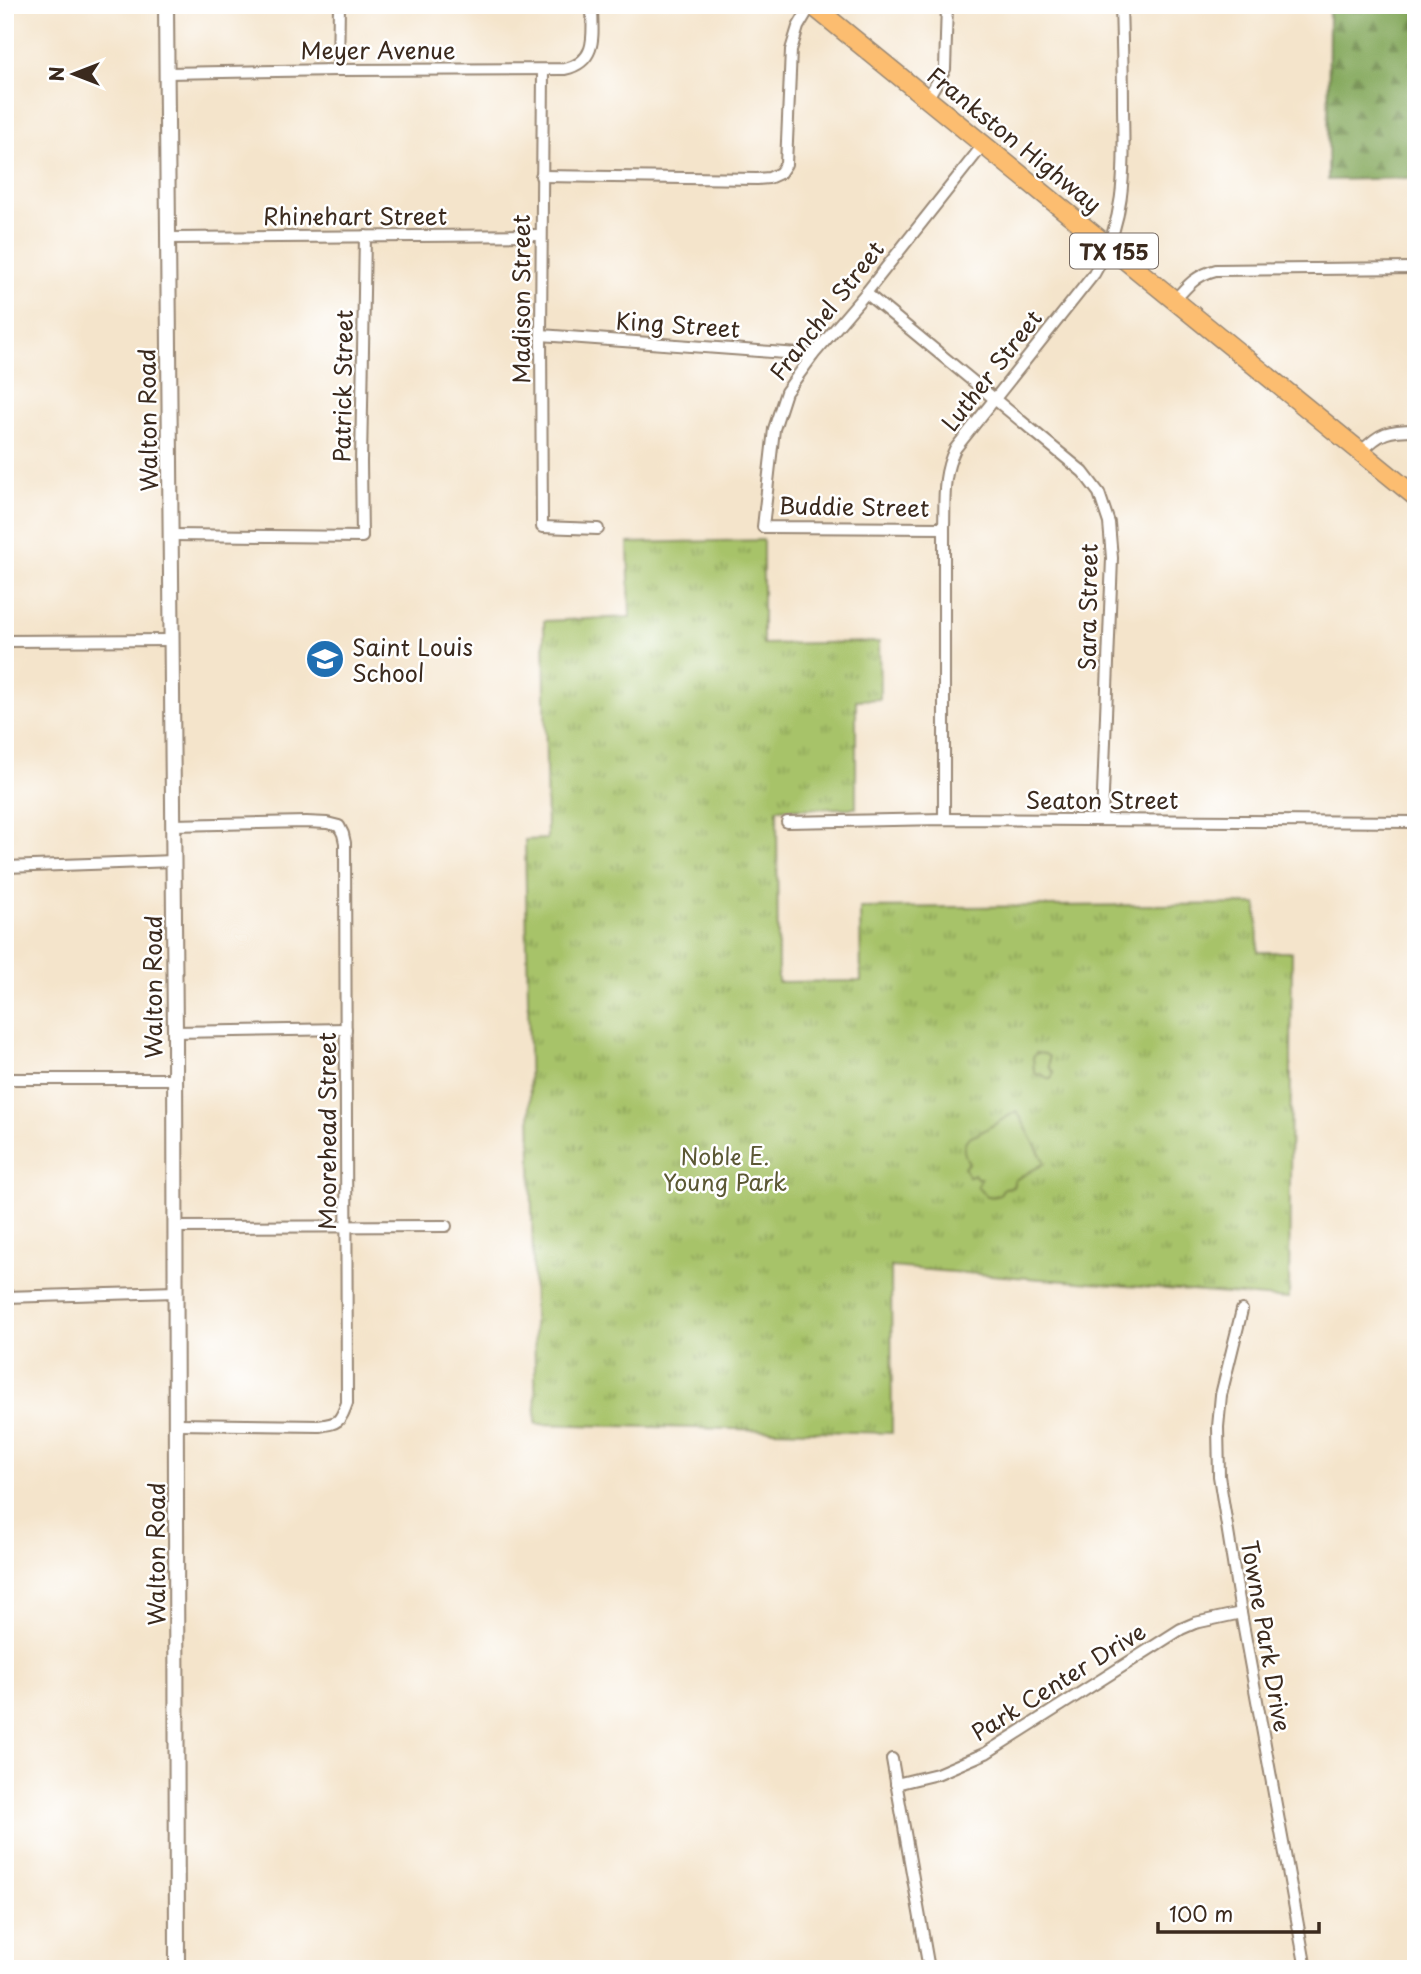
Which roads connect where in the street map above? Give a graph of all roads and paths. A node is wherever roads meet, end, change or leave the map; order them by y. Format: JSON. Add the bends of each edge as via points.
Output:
{"nodes":[{"id":1,"x":166,"y":5,"type":"edge"},
{"id":2,"x":339,"y":5,"type":"edge"},
{"id":3,"x":592,"y":5,"type":"edge"},
{"id":4,"x":812,"y":5,"type":"edge"},
{"id":5,"x":947,"y":5,"type":"edge"},
{"id":6,"x":1121,"y":5,"type":"edge"},
{"id":7,"x":338,"y":70,"type":"junction"},
{"id":8,"x":543,"y":70,"type":"junction"},
{"id":9,"x":167,"y":73,"type":"junction"},
{"id":10,"x":927,"y":99,"type":"junction"},
{"id":11,"x":983,"y":145,"type":"junction"},
{"id":12,"x":541,"y":176,"type":"junction"},
{"id":13,"x":541,"y":234,"type":"junction"},
{"id":14,"x":365,"y":236,"type":"junction"},
{"id":15,"x":168,"y":238,"type":"junction"},
{"id":16,"x":1109,"y":248,"type":"junction"},
{"id":17,"x":1416,"y":268,"type":"edge"},
{"id":18,"x":866,"y":293,"type":"junction"},
{"id":19,"x":1174,"y":301,"type":"junction"},
{"id":20,"x":541,"y":335,"type":"junction"},
{"id":21,"x":813,"y":355,"type":"junction"},
{"id":22,"x":993,"y":400,"type":"junction"},
{"id":23,"x":1416,"y":430,"type":"edge"},
{"id":24,"x":1362,"y":452,"type":"junction"},
{"id":25,"x":1416,"y":496,"type":"edge"},
{"id":26,"x":763,"y":527,"type":"joint"},
{"id":27,"x":944,"y":528,"type":"junction"},
{"id":28,"x":598,"y":529,"type":"dead end"},
{"id":29,"x":171,"y":535,"type":"junction"},
{"id":30,"x":172,"y":640,"type":"junction"},
{"id":31,"x":5,"y":641,"type":"edge"},
{"id":32,"x":944,"y":819,"type":"junction"},
{"id":33,"x":1102,"y":820,"type":"junction"},
{"id":34,"x":787,"y":822,"type":"dead end"},
{"id":35,"x":1416,"y":822,"type":"edge"},
{"id":36,"x":173,"y":825,"type":"junction"},
{"id":37,"x":174,"y":861,"type":"junction"},
{"id":38,"x":5,"y":867,"type":"edge"},
{"id":39,"x":346,"y":1028,"type":"junction"},
{"id":40,"x":175,"y":1032,"type":"junction"},
{"id":41,"x":5,"y":1079,"type":"edge"},
{"id":42,"x":175,"y":1079,"type":"junction"},
{"id":43,"x":347,"y":1226,"type":"junction"},
{"id":44,"x":446,"y":1226,"type":"dead end"},
{"id":45,"x":176,"y":1227,"type":"junction"},
{"id":46,"x":176,"y":1292,"type":"junction"},
{"id":47,"x":5,"y":1297,"type":"edge"},
{"id":48,"x":1242,"y":1310,"type":"dead end"},
{"id":49,"x":177,"y":1424,"type":"junction"},
{"id":50,"x":1241,"y":1613,"type":"junction"},
{"id":51,"x":892,"y":1759,"type":"dead end"},
{"id":52,"x":896,"y":1784,"type":"junction"},
{"id":53,"x":177,"y":1969,"type":"edge"},
{"id":54,"x":929,"y":1969,"type":"edge"},
{"id":55,"x":1306,"y":1969,"type":"edge"}],
"edges":[{"from":1,"to":9,"type":"street","name":"Walton Road"},
{"from":2,"to":7,"type":"street"},
{"from":3,"to":8,"type":"street","name":"Meyer Avenue","via":[[592,45],[586,59],[576,67]]},
{"from":4,"to":10,"type":"main road","name":"Frankston Highway","number":"TX 155"},
{"from":4,"to":12,"type":"street","via":[[790,50],[788,146],[780,173],[757,179]]},
{"from":5,"to":10,"type":"street","via":[[945,69]]},
{"from":6,"to":16,"type":"street","name":"Luther Street","via":[[1124,176]]},
{"from":7,"to":8,"type":"street","name":"Meyer Avenue"},
{"from":7,"to":9,"type":"street","name":"Meyer Avenue"},
{"from":8,"to":12,"type":"street","name":"Madison Street"},
{"from":9,"to":15,"type":"street","name":"Walton Road"},
{"from":10,"to":11,"type":"main road","name":"Frankston Highway","number":"TX 155"},
{"from":11,"to":16,"type":"main road","name":"Frankston Highway","number":"TX 155"},
{"from":11,"to":18,"type":"street","name":"Franchel Street"},
{"from":12,"to":13,"type":"street","name":"Madison Street"},
{"from":13,"to":14,"type":"street","name":"Rhinehart Street"},
{"from":13,"to":20,"type":"street","name":"Madison Street"},
{"from":14,"to":15,"type":"street","name":"Rhinehart Street"},
{"from":14,"to":29,"type":"street","name":"Patrick Street","via":[[362,537]]},
{"from":15,"to":29,"type":"street","name":"Walton Road"},
{"from":16,"to":19,"type":"main road","name":"Frankston Highway","number":"TX 155"},
{"from":16,"to":22,"type":"street","name":"Luther Street","via":[[1094,274]]},
{"from":17,"to":19,"type":"street","via":[[1207,272]]},
{"from":18,"to":21,"type":"street","name":"Franchel Street"},
{"from":18,"to":22,"type":"street","name":"Sara Street"},
{"from":19,"to":24,"type":"main road","name":"Frankston Highway","number":"TX 155"},
{"from":20,"to":21,"type":"street","name":"King Street"},
{"from":20,"to":28,"type":"street","name":"Madison Street","via":[[542,527]]},
{"from":21,"to":26,"type":"street","name":"Franchel Street","via":[[779,407]]},
{"from":22,"to":27,"type":"street","name":"Luther Street","via":[[948,464]]},
{"from":22,"to":33,"type":"street","name":"Sara Street","via":[[1083,472],[1099,493],[1109,523],[1112,558]]},
{"from":23,"to":24,"type":"street","via":[[1385,433]]},
{"from":24,"to":25,"type":"main road","name":"Frankston Highway","number":"TX 155"},
{"from":26,"to":27,"type":"street","name":"Buddie Street"},
{"from":27,"to":32,"type":"street","name":"Luther Street"},
{"from":29,"to":30,"type":"street","name":"Walton Road"},
{"from":30,"to":31,"type":"street"},
{"from":30,"to":36,"type":"street","name":"Walton Road"},
{"from":32,"to":33,"type":"street","name":"Seaton Street"},
{"from":32,"to":34,"type":"street","name":"Seaton Street"},
{"from":33,"to":35,"type":"street","name":"Seaton Street"},
{"from":36,"to":37,"type":"street","name":"Walton Road"},
{"from":36,"to":39,"type":"street","name":"Moorehead Street","via":[[306,822],[339,826],[345,843]]},
{"from":37,"to":38,"type":"street"},
{"from":37,"to":40,"type":"street","name":"Walton Road"},
{"from":39,"to":40,"type":"street"},
{"from":39,"to":43,"type":"street","name":"Moorehead Street"},
{"from":40,"to":42,"type":"street","name":"Walton Road"},
{"from":41,"to":42,"type":"street"},
{"from":42,"to":45,"type":"street","name":"Walton Road"},
{"from":43,"to":44,"type":"street"},
{"from":43,"to":45,"type":"street"},
{"from":43,"to":49,"type":"street","name":"Moorehead Street","via":[[347,1404],[341,1419],[319,1426]]},
{"from":45,"to":46,"type":"street","name":"Walton Road"},
{"from":46,"to":47,"type":"street"},
{"from":46,"to":49,"type":"street","name":"Walton Road"},
{"from":48,"to":50,"type":"street","name":"Towne Park Drive","via":[[1221,1395],[1218,1447]]},
{"from":49,"to":53,"type":"street","name":"Walton Road"},
{"from":50,"to":52,"type":"street","name":"Park Center Drive","via":[[1187,1625],[986,1753],[937,1774]]},
{"from":50,"to":55,"type":"street","name":"Towne Park Drive"},
{"from":51,"to":52,"type":"street"},
{"from":52,"to":54,"type":"street"}]}
